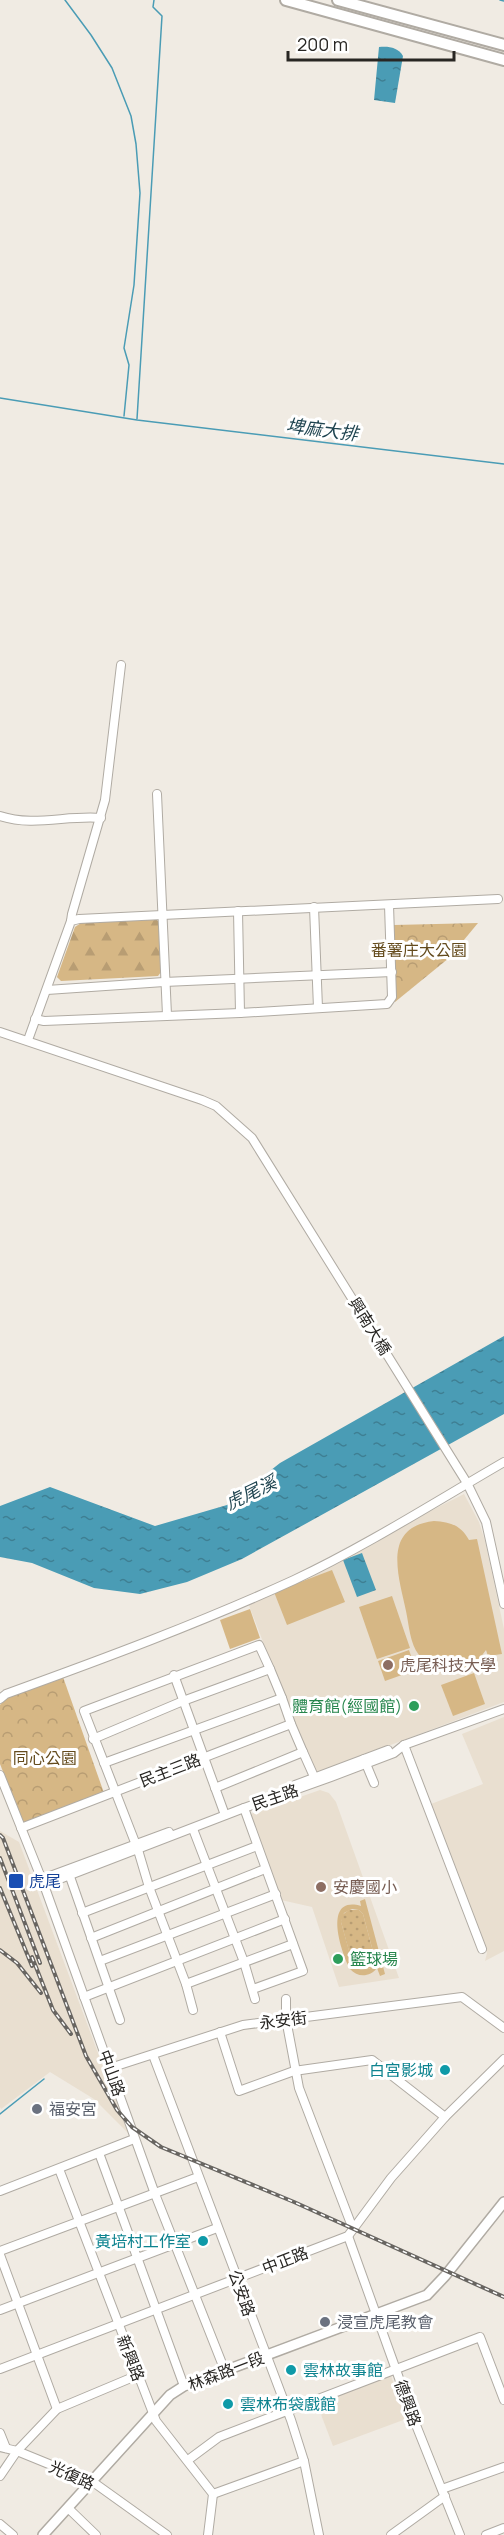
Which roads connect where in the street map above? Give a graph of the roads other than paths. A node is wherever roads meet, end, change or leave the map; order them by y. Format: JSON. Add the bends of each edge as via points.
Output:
{"nodes":[{"id":1,"x":286,"y":0,"type":"edge"},
{"id":2,"x":338,"y":0,"type":"edge"},
{"id":3,"x":504,"y":45,"type":"edge"},
{"id":4,"x":504,"y":60,"type":"edge"},
{"id":5,"x":121,"y":664,"type":"dead end"},
{"id":6,"x":157,"y":794,"type":"dead end"},
{"id":7,"x":0,"y":816,"type":"edge"},
{"id":8,"x":101,"y":818,"type":"junction"},
{"id":9,"x":498,"y":899,"type":"dead end"},
{"id":10,"x":389,"y":905,"type":"junction"},
{"id":11,"x":314,"y":907,"type":"junction"},
{"id":12,"x":238,"y":911,"type":"junction"},
{"id":13,"x":162,"y":915,"type":"junction"},
{"id":14,"x":71,"y":921,"type":"junction"},
{"id":15,"x":392,"y":972,"type":"junction"},
{"id":16,"x":317,"y":975,"type":"junction"},
{"id":17,"x":239,"y":979,"type":"junction"},
{"id":18,"x":164,"y":982,"type":"junction"},
{"id":19,"x":47,"y":990,"type":"junction"},
{"id":20,"x":318,"y":1008,"type":"junction"},
{"id":21,"x":240,"y":1013,"type":"junction"},
{"id":22,"x":167,"y":1015,"type":"junction"},
{"id":23,"x":35,"y":1018,"type":"junction"},
{"id":24,"x":0,"y":1032,"type":"edge"},
{"id":25,"x":28,"y":1040,"type":"junction"},
{"id":26,"x":504,"y":1462,"type":"edge"},
{"id":27,"x":467,"y":1483,"type":"junction"},
{"id":28,"x":504,"y":1604,"type":"edge"},
{"id":29,"x":270,"y":1669,"type":"junction"},
{"id":30,"x":174,"y":1676,"type":"junction"},
{"id":31,"x":282,"y":1698,"type":"junction"},
{"id":32,"x":0,"y":1699,"type":"edge"},
{"id":33,"x":183,"y":1701,"type":"junction"},
{"id":34,"x":504,"y":1709,"type":"edge"},
{"id":35,"x":291,"y":1724,"type":"junction"},
{"id":36,"x":193,"y":1730,"type":"junction"},
{"id":37,"x":93,"y":1739,"type":"junction"},
{"id":38,"x":404,"y":1745,"type":"junction"},
{"id":39,"x":303,"y":1752,"type":"junction"},
{"id":40,"x":203,"y":1758,"type":"junction"},
{"id":41,"x":365,"y":1761,"type":"junction"},
{"id":42,"x":104,"y":1763,"type":"junction"},
{"id":43,"x":0,"y":1775,"type":"edge"},
{"id":44,"x":315,"y":1780,"type":"junction"},
{"id":45,"x":374,"y":1783,"type":"dead end"},
{"id":46,"x":215,"y":1788,"type":"junction"},
{"id":47,"x":116,"y":1792,"type":"junction"},
{"id":48,"x":244,"y":1808,"type":"junction"},
{"id":49,"x":225,"y":1813,"type":"junction"},
{"id":50,"x":21,"y":1828,"type":"junction"},
{"id":51,"x":193,"y":1829,"type":"junction"},
{"id":52,"x":257,"y":1846,"type":"junction"},
{"id":53,"x":137,"y":1847,"type":"junction"},
{"id":54,"x":207,"y":1866,"type":"junction"},
{"id":55,"x":265,"y":1869,"type":"junction"},
{"id":56,"x":68,"y":1873,"type":"junction"},
{"id":57,"x":43,"y":1882,"type":"junction"},
{"id":58,"x":149,"y":1887,"type":"junction"},
{"id":59,"x":216,"y":1889,"type":"junction"},
{"id":60,"x":276,"y":1894,"type":"junction"},
{"id":61,"x":158,"y":1912,"type":"junction"},
{"id":62,"x":81,"y":1913,"type":"junction"},
{"id":63,"x":225,"y":1914,"type":"junction"},
{"id":64,"x":285,"y":1919,"type":"junction"},
{"id":65,"x":167,"y":1936,"type":"junction"},
{"id":66,"x":91,"y":1938,"type":"junction"},
{"id":67,"x":234,"y":1938,"type":"junction"},
{"id":68,"x":293,"y":1944,"type":"junction"},
{"id":69,"x":482,"y":1949,"type":"dead end"},
{"id":70,"x":100,"y":1961,"type":"junction"},
{"id":71,"x":176,"y":1961,"type":"junction"},
{"id":72,"x":244,"y":1962,"type":"junction"},
{"id":73,"x":186,"y":1984,"type":"junction"},
{"id":74,"x":109,"y":1986,"type":"junction"},
{"id":75,"x":253,"y":1989,"type":"junction"},
{"id":76,"x":84,"y":1996,"type":"junction"},
{"id":77,"x":255,"y":1999,"type":"dead end"},
{"id":78,"x":286,"y":1999,"type":"dead end"},
{"id":79,"x":193,"y":2010,"type":"dead end"},
{"id":80,"x":286,"y":2019,"type":"junction"},
{"id":81,"x":120,"y":2020,"type":"dead end"},
{"id":82,"x":504,"y":2028,"type":"edge"},
{"id":83,"x":219,"y":2032,"type":"junction"},
{"id":84,"x":153,"y":2055,"type":"junction"},
{"id":85,"x":504,"y":2059,"type":"edge"},
{"id":86,"x":110,"y":2068,"type":"junction"},
{"id":87,"x":294,"y":2071,"type":"junction"},
{"id":88,"x":445,"y":2117,"type":"junction"},
{"id":89,"x":134,"y":2139,"type":"junction"},
{"id":90,"x":99,"y":2153,"type":"junction"},
{"id":91,"x":59,"y":2169,"type":"junction"},
{"id":92,"x":198,"y":2177,"type":"junction"},
{"id":93,"x":0,"y":2191,"type":"edge"},
{"id":94,"x":155,"y":2194,"type":"junction"},
{"id":95,"x":504,"y":2202,"type":"edge"},
{"id":96,"x":118,"y":2207,"type":"junction"},
{"id":97,"x":79,"y":2222,"type":"junction"},
{"id":98,"x":217,"y":2228,"type":"junction"},
{"id":99,"x":350,"y":2233,"type":"junction"},
{"id":100,"x":174,"y":2245,"type":"junction"},
{"id":101,"x":0,"y":2253,"type":"edge"},
{"id":102,"x":137,"y":2259,"type":"junction"},
{"id":103,"x":99,"y":2274,"type":"junction"},
{"id":104,"x":237,"y":2278,"type":"junction"},
{"id":105,"x":194,"y":2296,"type":"junction"},
{"id":106,"x":18,"y":2303,"type":"junction"},
{"id":107,"x":0,"y":2310,"type":"edge"},
{"id":108,"x":156,"y":2310,"type":"junction"},
{"id":109,"x":376,"y":2314,"type":"junction"},
{"id":110,"x":118,"y":2324,"type":"junction"},
{"id":111,"x":37,"y":2355,"type":"junction"},
{"id":112,"x":266,"y":2355,"type":"junction"},
{"id":113,"x":395,"y":2368,"type":"junction"},
{"id":114,"x":0,"y":2369,"type":"edge"},
{"id":115,"x":225,"y":2371,"type":"junction"},
{"id":116,"x":138,"y":2375,"type":"junction"},
{"id":117,"x":184,"y":2386,"type":"junction"},
{"id":118,"x":503,"y":2396,"type":"edge"},
{"id":119,"x":57,"y":2409,"type":"junction"},
{"id":120,"x":287,"y":2410,"type":"junction"},
{"id":121,"x":153,"y":2413,"type":"junction"},
{"id":122,"x":0,"y":2433,"type":"edge"},
{"id":123,"x":3,"y":2447,"type":"edge"},
{"id":124,"x":17,"y":2451,"type":"junction"},
{"id":125,"x":188,"y":2460,"type":"junction"},
{"id":126,"x":304,"y":2462,"type":"junction"},
{"id":127,"x":504,"y":2467,"type":"edge"},
{"id":128,"x":0,"y":2476,"type":"edge"},
{"id":129,"x":93,"y":2482,"type":"junction"},
{"id":130,"x":443,"y":2493,"type":"junction"},
{"id":131,"x":213,"y":2494,"type":"junction"},
{"id":132,"x":69,"y":2509,"type":"junction"},
{"id":133,"x":0,"y":2524,"type":"edge"},
{"id":134,"x":504,"y":2528,"type":"edge"},
{"id":135,"x":13,"y":2535,"type":"edge"},
{"id":136,"x":43,"y":2535,"type":"edge"},
{"id":137,"x":96,"y":2535,"type":"edge"},
{"id":138,"x":167,"y":2535,"type":"edge"},
{"id":139,"x":208,"y":2535,"type":"edge"},
{"id":140,"x":319,"y":2535,"type":"edge"},
{"id":141,"x":390,"y":2535,"type":"edge"},
{"id":142,"x":460,"y":2535,"type":"edge"},
{"id":143,"x":486,"y":2535,"type":"edge"}],
"edges":[{"from":1,"to":4,"type":"highway"},
{"from":2,"to":3,"type":"highway"},
{"from":5,"to":8,"type":"street"},
{"from":6,"to":13,"type":"street"},
{"from":7,"to":8,"type":"street","via":[[35,822]]},
{"from":8,"to":14,"type":"street"},
{"from":9,"to":10,"type":"street"},
{"from":10,"to":11,"type":"street"},
{"from":10,"to":15,"type":"street"},
{"from":11,"to":12,"type":"street"},
{"from":11,"to":16,"type":"street"},
{"from":12,"to":13,"type":"street"},
{"from":12,"to":17,"type":"street"},
{"from":13,"to":14,"type":"street"},
{"from":13,"to":18,"type":"street"},
{"from":14,"to":19,"type":"street"},
{"from":15,"to":16,"type":"street"},
{"from":15,"to":20,"type":"street","via":[[392,997],[387,1004]]},
{"from":16,"to":17,"type":"street"},
{"from":16,"to":20,"type":"street"},
{"from":17,"to":18,"type":"street"},
{"from":17,"to":21,"type":"street"},
{"from":18,"to":19,"type":"street"},
{"from":18,"to":22,"type":"street"},
{"from":19,"to":23,"type":"street"},
{"from":20,"to":21,"type":"street"},
{"from":21,"to":22,"type":"street"},
{"from":22,"to":23,"type":"street","via":[[44,1021]]},
{"from":23,"to":25,"type":"street"},
{"from":24,"to":25,"type":"street","name":"興南大橋"},
{"from":25,"to":27,"type":"street","name":"興南大橋","via":[[216,1107],[252,1138]]},
{"from":26,"to":27,"type":"street"},
{"from":27,"to":28,"type":"street","name":"興南大橋","via":[[486,1522]]},
{"from":27,"to":32,"type":"street","via":[[295,1579]]},
{"from":29,"to":30,"type":"street","via":[[260,1646]]},
{"from":29,"to":31,"type":"street"},
{"from":29,"to":33,"type":"street"},
{"from":30,"to":33,"type":"street"},
{"from":30,"to":37,"type":"street","via":[[84,1711]]},
{"from":31,"to":35,"type":"street"},
{"from":31,"to":36,"type":"street"},
{"from":33,"to":36,"type":"street"},
{"from":33,"to":37,"type":"street"},
{"from":34,"to":38,"type":"street","name":"民主路"},
{"from":35,"to":39,"type":"street"},
{"from":35,"to":40,"type":"street","name":"民主三路"},
{"from":36,"to":40,"type":"street"},
{"from":36,"to":42,"type":"street"},
{"from":37,"to":42,"type":"street"},
{"from":38,"to":41,"type":"street","name":"民主路","via":[[394,1753]]},
{"from":38,"to":69,"type":"street"},
{"from":39,"to":44,"type":"street"},
{"from":39,"to":46,"type":"street"},
{"from":40,"to":46,"type":"street"},
{"from":40,"to":47,"type":"street","name":"民主三路"},
{"from":41,"to":44,"type":"street","name":"民主路"},
{"from":41,"to":45,"type":"street"},
{"from":42,"to":47,"type":"street"},
{"from":43,"to":50,"type":"street","name":"中山路"},
{"from":44,"to":48,"type":"street","name":"民主路"},
{"from":44,"to":49,"type":"street"},
{"from":46,"to":49,"type":"street"},
{"from":47,"to":50,"type":"street","name":"民主三路"},
{"from":47,"to":53,"type":"street"},
{"from":48,"to":49,"type":"street","name":"民主路"},
{"from":48,"to":52,"type":"street"},
{"from":49,"to":51,"type":"street","name":"民主路"},
{"from":49,"to":53,"type":"street"},
{"from":50,"to":57,"type":"street","name":"中山路"},
{"from":51,"to":53,"type":"street","name":"民主路"},
{"from":51,"to":54,"type":"street"},
{"from":52,"to":54,"type":"street"},
{"from":52,"to":55,"type":"street"},
{"from":53,"to":56,"type":"street","name":"民主路"},
{"from":53,"to":58,"type":"street"},
{"from":54,"to":58,"type":"street"},
{"from":54,"to":59,"type":"street"},
{"from":55,"to":59,"type":"street"},
{"from":55,"to":60,"type":"street"},
{"from":56,"to":57,"type":"street","name":"民主路"},
{"from":56,"to":62,"type":"street"},
{"from":57,"to":76,"type":"street","name":"中山路"},
{"from":58,"to":61,"type":"street"},
{"from":58,"to":62,"type":"street"},
{"from":59,"to":61,"type":"street"},
{"from":59,"to":63,"type":"street"},
{"from":60,"to":63,"type":"street"},
{"from":60,"to":64,"type":"street"},
{"from":61,"to":65,"type":"street"},
{"from":61,"to":66,"type":"street"},
{"from":62,"to":66,"type":"street"},
{"from":63,"to":65,"type":"street"},
{"from":63,"to":67,"type":"street"},
{"from":64,"to":67,"type":"street"},
{"from":64,"to":68,"type":"street"},
{"from":65,"to":70,"type":"street"},
{"from":65,"to":71,"type":"street"},
{"from":66,"to":70,"type":"street"},
{"from":67,"to":71,"type":"street"},
{"from":67,"to":72,"type":"street"},
{"from":68,"to":72,"type":"street"},
{"from":68,"to":75,"type":"street","via":[[303,1971]]},
{"from":70,"to":74,"type":"street"},
{"from":71,"to":73,"type":"street"},
{"from":71,"to":74,"type":"street"},
{"from":72,"to":73,"type":"street"},
{"from":72,"to":75,"type":"street"},
{"from":73,"to":79,"type":"street"},
{"from":74,"to":76,"type":"street"},
{"from":74,"to":81,"type":"street"},
{"from":75,"to":77,"type":"street"},
{"from":76,"to":86,"type":"street","name":"中山路"},
{"from":78,"to":80,"type":"street","name":"德興路"},
{"from":80,"to":82,"type":"street","name":"永安街","via":[[462,1998]]},
{"from":80,"to":83,"type":"street","name":"永安街"},
{"from":80,"to":87,"type":"street","name":"德興路"},
{"from":83,"to":84,"type":"street","name":"永安街"},
{"from":83,"to":87,"type":"street","via":[[239,2091]]},
{"from":84,"to":86,"type":"street","name":"永安街"},
{"from":84,"to":92,"type":"street","name":"公安路"},
{"from":85,"to":88,"type":"street"},
{"from":86,"to":89,"type":"street","name":"中山路"},
{"from":87,"to":88,"type":"street","via":[[372,2060]]},
{"from":87,"to":99,"type":"street","name":"德興路"},
{"from":88,"to":99,"type":"street"},
{"from":89,"to":90,"type":"street"},
{"from":89,"to":94,"type":"street","name":"中山路"},
{"from":90,"to":91,"type":"street"},
{"from":90,"to":96,"type":"street"},
{"from":91,"to":93,"type":"street"},
{"from":91,"to":97,"type":"street","name":"新興路"},
{"from":92,"to":94,"type":"street"},
{"from":92,"to":98,"type":"street","name":"公安路"},
{"from":94,"to":96,"type":"street"},
{"from":94,"to":100,"type":"street","name":"中山路"},
{"from":95,"to":109,"type":"main road","name":"林森路一段","via":[[427,2295]]},
{"from":96,"to":97,"type":"street"},
{"from":96,"to":102,"type":"street"},
{"from":97,"to":101,"type":"street"},
{"from":97,"to":103,"type":"street","name":"新興路"},
{"from":98,"to":100,"type":"street"},
{"from":98,"to":104,"type":"street","name":"公安路"},
{"from":99,"to":104,"type":"street","name":"中正路"},
{"from":99,"to":109,"type":"street","name":"德興路"},
{"from":100,"to":102,"type":"street"},
{"from":100,"to":105,"type":"street","name":"中山路"},
{"from":101,"to":106,"type":"street"},
{"from":102,"to":103,"type":"street"},
{"from":102,"to":108,"type":"street"},
{"from":103,"to":106,"type":"street"},
{"from":103,"to":110,"type":"street","name":"新興路"},
{"from":104,"to":105,"type":"street","name":"中正路"},
{"from":104,"to":112,"type":"street","name":"公安路"},
{"from":105,"to":108,"type":"street","name":"中正路"},
{"from":105,"to":115,"type":"street","name":"中山路"},
{"from":106,"to":107,"type":"street"},
{"from":106,"to":111,"type":"street"},
{"from":108,"to":110,"type":"street","name":"中正路"},
{"from":108,"to":117,"type":"street"},
{"from":109,"to":112,"type":"main road","name":"林森路一段"},
{"from":109,"to":113,"type":"street","name":"德興路"},
{"from":110,"to":111,"type":"street","name":"中正路"},
{"from":110,"to":116,"type":"street","name":"新興路"},
{"from":111,"to":114,"type":"street","name":"中正路"},
{"from":111,"to":119,"type":"street"},
{"from":112,"to":115,"type":"main road","name":"林森路一段"},
{"from":112,"to":120,"type":"street","name":"公安路"},
{"from":113,"to":118,"type":"street","via":[[480,2337]]},
{"from":113,"to":120,"type":"street"},
{"from":113,"to":130,"type":"street","name":"德興路"},
{"from":115,"to":117,"type":"main road","name":"林森路一段"},
{"from":116,"to":119,"type":"street"},
{"from":116,"to":121,"type":"street","name":"新興路"},
{"from":117,"to":121,"type":"main road","name":"林森路一段"},
{"from":119,"to":124,"type":"street"},
{"from":120,"to":125,"type":"street","via":[[219,2437]]},
{"from":120,"to":126,"type":"street","name":"公安路"},
{"from":121,"to":125,"type":"street","name":"新興路"},
{"from":121,"to":129,"type":"main road","name":"林森路一段"},
{"from":122,"to":123,"type":"street"},
{"from":123,"to":124,"type":"street","name":"光復路"},
{"from":124,"to":128,"type":"street"},
{"from":124,"to":129,"type":"street","name":"光復路"},
{"from":125,"to":131,"type":"street","name":"新興路"},
{"from":126,"to":131,"type":"street"},
{"from":126,"to":140,"type":"street","name":"公安路"},
{"from":127,"to":130,"type":"street"},
{"from":129,"to":132,"type":"main road","name":"林森路一段"},
{"from":129,"to":138,"type":"street","name":"光復路"},
{"from":130,"to":141,"type":"street"},
{"from":130,"to":142,"type":"street","name":"德興路"},
{"from":131,"to":139,"type":"street"},
{"from":132,"to":136,"type":"main road","name":"林森路一段"},
{"from":132,"to":137,"type":"street"},
{"from":133,"to":135,"type":"street"},
{"from":134,"to":143,"type":"street"}]}
